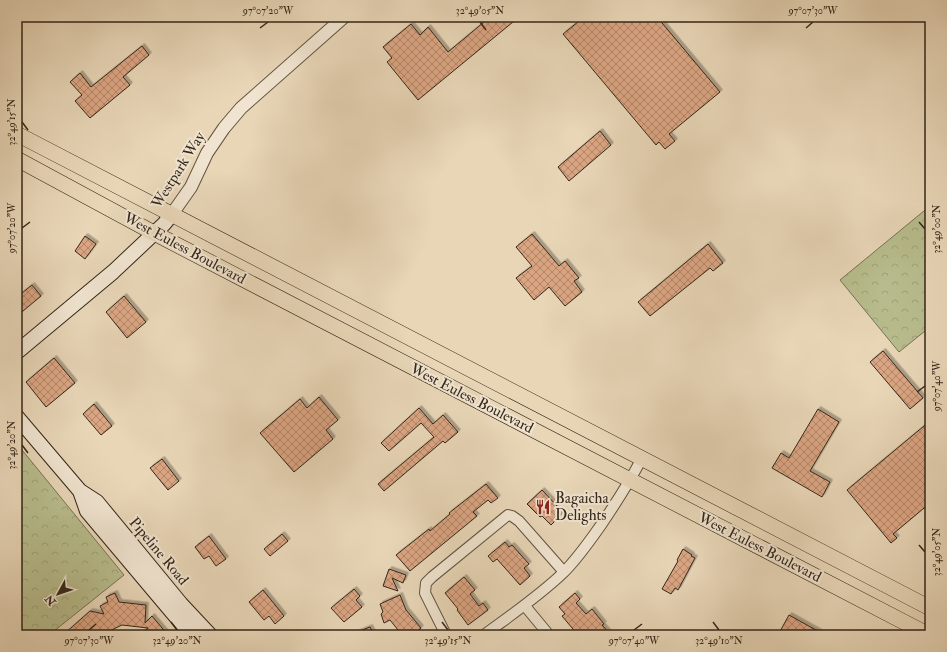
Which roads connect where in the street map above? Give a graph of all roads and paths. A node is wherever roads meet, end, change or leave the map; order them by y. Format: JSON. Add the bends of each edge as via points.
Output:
{"nodes":[{"id":1,"x":344,"y":17,"type":"edge"},
{"id":2,"x":17,"y":134,"type":"edge"},
{"id":3,"x":17,"y":159,"type":"edge"},
{"id":4,"x":172,"y":214,"type":"junction"},
{"id":5,"x":154,"y":233,"type":"junction"},
{"id":6,"x":17,"y":352,"type":"edge"},
{"id":7,"x":504,"y":386,"type":"junction"},
{"id":8,"x":493,"y":409,"type":"junction"},
{"id":9,"x":17,"y":416,"type":"edge"},
{"id":10,"x":642,"y":458,"type":"junction"},
{"id":11,"x":630,"y":480,"type":"junction"},
{"id":12,"x":564,"y":572,"type":"junction"},
{"id":13,"x":525,"y":606,"type":"junction"},
{"id":14,"x":177,"y":608,"type":"junction"},
{"id":15,"x":930,"y":608,"type":"edge"},
{"id":16,"x":929,"y":634,"type":"edge"},
{"id":17,"x":192,"y":635,"type":"edge"},
{"id":18,"x":210,"y":635,"type":"edge"},
{"id":19,"x":446,"y":635,"type":"edge"},
{"id":20,"x":484,"y":635,"type":"edge"},
{"id":21,"x":549,"y":635,"type":"edge"}],
"edges":[{"from":1,"to":4,"type":"street","name":"Westpark Way","via":[[241,108],[207,153],[191,187]]},
{"from":2,"to":4,"type":"main road","name":"West Euless Boulevard"},
{"from":3,"to":5,"type":"main road","name":"West Euless Boulevard"},
{"from":4,"to":5,"type":"main road","name":"Westpark Way"},
{"from":4,"to":7,"type":"main road","name":"West Euless Boulevard"},
{"from":5,"to":6,"type":"main road","name":"Westpark Way","via":[[113,272]]},
{"from":5,"to":8,"type":"main road","name":"West Euless Boulevard"},
{"from":7,"to":8,"type":"main road"},
{"from":7,"to":10,"type":"main road","name":"West Euless Boulevard"},
{"from":8,"to":11,"type":"main road","name":"West Euless Boulevard"},
{"from":9,"to":14,"type":"main road","name":"Pipeline Road","via":[[80,491],[97,502]]},
{"from":10,"to":11,"type":"street"},
{"from":10,"to":15,"type":"main road","name":"West Euless Boulevard"},
{"from":11,"to":12,"type":"street","via":[[582,552]]},
{"from":11,"to":16,"type":"main road","name":"West Euless Boulevard"},
{"from":12,"to":13,"type":"street"},
{"from":12,"to":19,"type":"street","via":[[519,521],[508,515],[426,583],[425,593]]},
{"from":13,"to":20,"type":"street"},
{"from":13,"to":21,"type":"street"},
{"from":14,"to":17,"type":"main road","name":"Pipeline Road"},
{"from":14,"to":18,"type":"main road","name":"Pipeline Road"}]}
